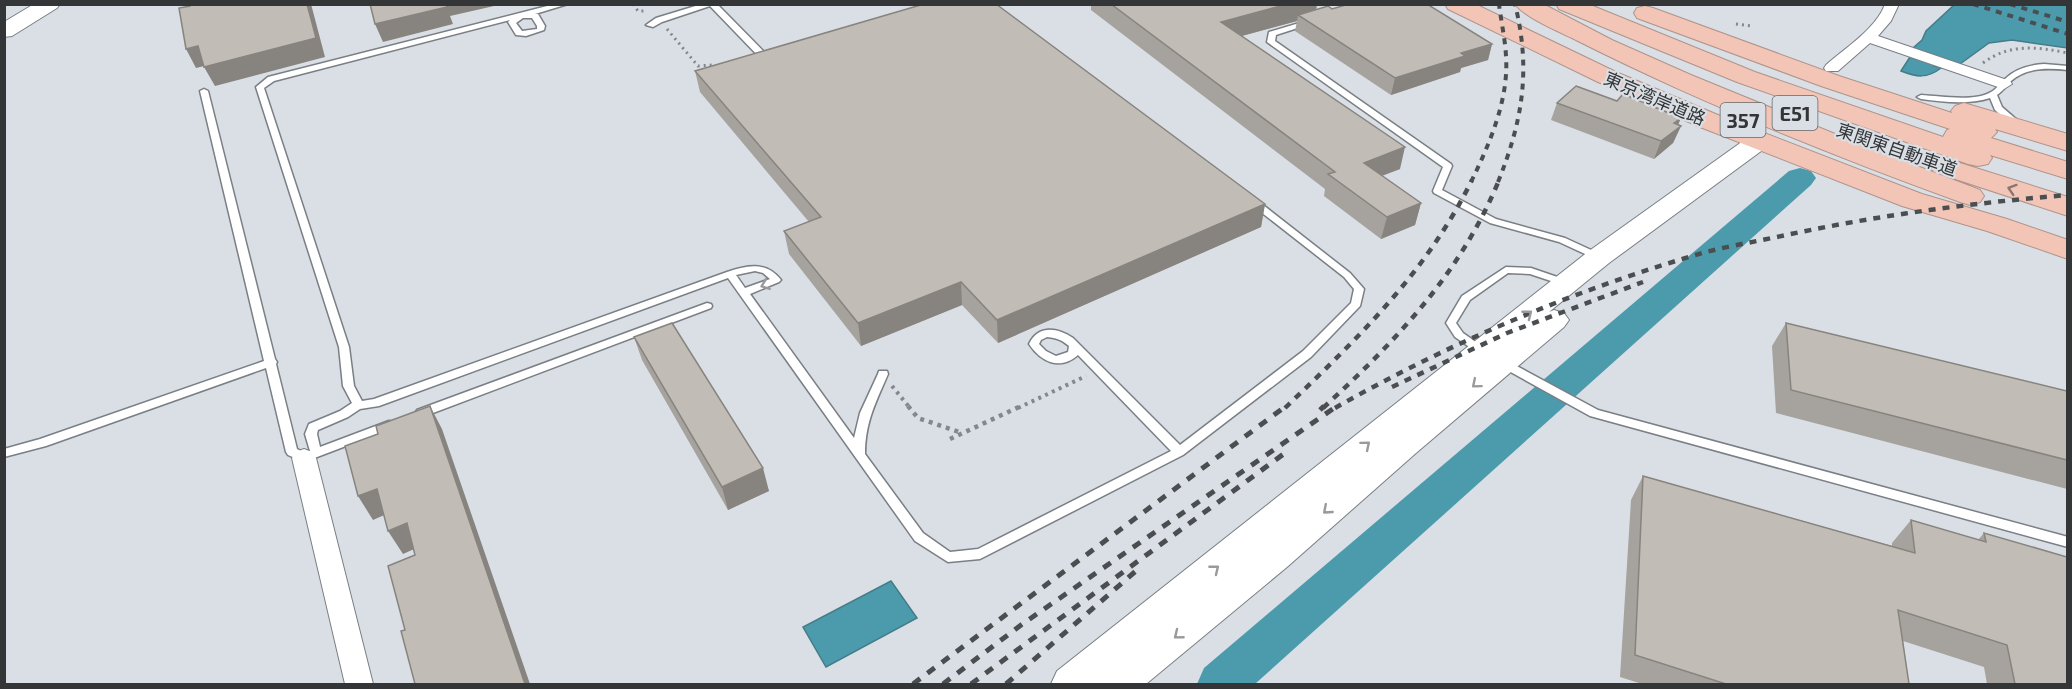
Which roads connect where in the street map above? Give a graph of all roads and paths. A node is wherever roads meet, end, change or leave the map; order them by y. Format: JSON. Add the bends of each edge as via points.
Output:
{"nodes":[{"id":1,"x":33,"y":4,"type":"edge"},
{"id":2,"x":50,"y":4,"type":"edge"},
{"id":3,"x":565,"y":4,"type":"edge"},
{"id":4,"x":712,"y":4,"type":"edge"},
{"id":5,"x":1455,"y":4,"type":"edge"},
{"id":6,"x":1527,"y":4,"type":"edge"},
{"id":7,"x":1567,"y":4,"type":"edge"},
{"id":8,"x":1656,"y":4,"type":"edge"},
{"id":9,"x":1892,"y":4,"type":"edge"},
{"id":10,"x":633,"y":5,"type":"edge"},
{"id":11,"x":1487,"y":7,"type":"edge"},
{"id":12,"x":651,"y":12,"type":"dead end"},
{"id":13,"x":1619,"y":15,"type":"edge"},
{"id":14,"x":4,"y":20,"type":"edge"},
{"id":15,"x":1317,"y":21,"type":"edge"},
{"id":16,"x":1736,"y":24,"type":"dead end"},
{"id":17,"x":650,"y":25,"type":"dead end"},
{"id":18,"x":663,"y":25,"type":"dead end"},
{"id":19,"x":1750,"y":26,"type":"dead end"},
{"id":20,"x":4,"y":31,"type":"edge"},
{"id":21,"x":1866,"y":37,"type":"junction"},
{"id":22,"x":760,"y":53,"type":"junction"},
{"id":23,"x":2067,"y":53,"type":"edge"},
{"id":24,"x":748,"y":56,"type":"edge"},
{"id":25,"x":779,"y":57,"type":"edge"},
{"id":26,"x":768,"y":61,"type":"junction"},
{"id":27,"x":757,"y":65,"type":"edge"},
{"id":28,"x":1832,"y":68,"type":"junction"},
{"id":29,"x":2067,"y":68,"type":"edge"},
{"id":30,"x":717,"y":70,"type":"edge"},
{"id":31,"x":1972,"y":73,"type":"junction"},
{"id":32,"x":1998,"y":89,"type":"junction"},
{"id":33,"x":204,"y":91,"type":"dead end"},
{"id":34,"x":1921,"y":97,"type":"junction"},
{"id":35,"x":2026,"y":131,"type":"junction"},
{"id":36,"x":2067,"y":143,"type":"edge"},
{"id":37,"x":1768,"y":145,"type":"junction"},
{"id":38,"x":2067,"y":158,"type":"edge"},
{"id":39,"x":2067,"y":171,"type":"edge"},
{"id":40,"x":2067,"y":187,"type":"edge"},
{"id":41,"x":1248,"y":198,"type":"edge"},
{"id":42,"x":2067,"y":207,"type":"edge"},
{"id":43,"x":1997,"y":225,"type":"junction"},
{"id":44,"x":2067,"y":230,"type":"edge"},
{"id":45,"x":2067,"y":250,"type":"edge"},
{"id":46,"x":1609,"y":262,"type":"junction"},
{"id":47,"x":730,"y":273,"type":"junction"},
{"id":48,"x":1576,"y":288,"type":"junction"},
{"id":49,"x":743,"y":293,"type":"junction"},
{"id":50,"x":707,"y":306,"type":"dead end"},
{"id":51,"x":1074,"y":347,"type":"dead end"},
{"id":52,"x":272,"y":362,"type":"junction"},
{"id":53,"x":1504,"y":363,"type":"junction"},
{"id":54,"x":1098,"y":370,"type":"junction"},
{"id":55,"x":883,"y":374,"type":"dead end"},
{"id":56,"x":891,"y":385,"type":"dead end"},
{"id":57,"x":358,"y":404,"type":"junction"},
{"id":58,"x":963,"y":433,"type":"junction"},
{"id":59,"x":950,"y":439,"type":"dead end"},
{"id":60,"x":1179,"y":452,"type":"junction"},
{"id":61,"x":4,"y":453,"type":"edge"},
{"id":62,"x":310,"y":455,"type":"junction"},
{"id":63,"x":861,"y":457,"type":"junction"},
{"id":64,"x":2067,"y":542,"type":"edge"},
{"id":65,"x":359,"y":684,"type":"edge"},
{"id":66,"x":1071,"y":684,"type":"edge"},
{"id":67,"x":1118,"y":684,"type":"edge"}],
"edges":[{"from":1,"to":14,"type":"street"},
{"from":2,"to":20,"type":"street"},
{"from":3,"to":57,"type":"lane","via":[[271,79],[260,87],[344,347],[352,400]]},
{"from":4,"to":17,"type":"lane"},
{"from":4,"to":22,"type":"lane"},
{"from":5,"to":37,"type":"highway","name":"東京湾岸道路","number":"357","via":[[1607,77]]},
{"from":42,"to":6,"type":"highway","name":"東関東自動車道","number":"E51","one_way":true,"via":[[1781,108]]},
{"from":6,"to":44,"type":"highway","via":[[1600,44],[1785,124]]},
{"from":7,"to":13,"type":"highway","name":"東関東自動車道","number":"E51"},
{"from":8,"to":28,"type":"highway"},
{"from":9,"to":21,"type":"street","via":[[1887,18]]},
{"from":10,"to":12,"type":"path","via":[[638,11]]},
{"from":11,"to":43,"type":"highway","name":"東京湾岸道路","number":"357"},
{"from":13,"to":38,"type":"highway"},
{"from":13,"to":39,"type":"highway"},
{"from":13,"to":40,"type":"highway","name":"東関東自動車道","number":"E51","via":[[1815,102]]},
{"from":15,"to":46,"type":"lane","via":[[1272,34],[1270,42],[1448,166],[1437,191],[1493,221],[1562,240]]},
{"from":16,"to":19,"type":"path"},
{"from":18,"to":30,"type":"path","via":[[698,66],[712,65]]},
{"from":21,"to":28,"type":"street"},
{"from":21,"to":31,"type":"street"},
{"from":22,"to":24,"type":"lane"},
{"from":22,"to":26,"type":"lane"},
{"from":23,"to":31,"type":"path","via":[[2012,47],[1990,57]]},
{"from":25,"to":26,"type":"lane"},
{"from":26,"to":27,"type":"lane"},
{"from":28,"to":34,"type":"highway"},
{"from":29,"to":32,"type":"lane","via":[[2025,69]]},
{"from":31,"to":32,"type":"street"},
{"from":32,"to":34,"type":"lane","via":[[1968,99]]},
{"from":32,"to":35,"type":"lane","via":[[1998,108]]},
{"from":33,"to":52,"type":"lane"},
{"from":34,"to":35,"type":"highway"},
{"from":35,"to":36,"type":"highway"},
{"from":37,"to":43,"type":"highway","name":"東京湾岸道路","number":"357","via":[[1912,200]]},
{"from":37,"to":46,"type":"street"},
{"from":41,"to":60,"type":"lane","via":[[1347,275],[1359,289],[1356,304],[1307,354]]},
{"from":43,"to":45,"type":"highway","name":"東京湾岸道路","number":"357"},
{"from":46,"to":48,"type":"street"},
{"from":47,"to":49,"type":"lane"},
{"from":47,"to":49,"type":"lane","one_way":true,"via":[[762,268],[769,270],[776,280]]},
{"from":47,"to":57,"type":"lane","via":[[375,403]]},
{"from":48,"to":53,"type":"street"},
{"from":48,"to":53,"type":"lane","via":[[1531,271],[1506,270],[1466,298],[1451,323],[1459,335]]},
{"from":49,"to":63,"type":"lane"},
{"from":50,"to":62,"type":"lane"},
{"from":51,"to":54,"type":"lane"},
{"from":52,"to":61,"type":"lane"},
{"from":52,"to":62,"type":"lane","via":[[292,452]]},
{"from":53,"to":64,"type":"lane","via":[[1594,413]]},
{"from":66,"to":53,"type":"street","one_way":true},
{"from":53,"to":67,"type":"street","one_way":true},
{"from":54,"to":58,"type":"path"},
{"from":54,"to":60,"type":"lane"},
{"from":55,"to":63,"type":"lane","via":[[858,439]]},
{"from":56,"to":58,"type":"path","via":[[918,418]]},
{"from":57,"to":62,"type":"lane","via":[[313,427]]},
{"from":58,"to":59,"type":"path"},
{"from":60,"to":63,"type":"lane","via":[[980,554],[948,557],[919,537]]},
{"from":62,"to":65,"type":"street"}]}
